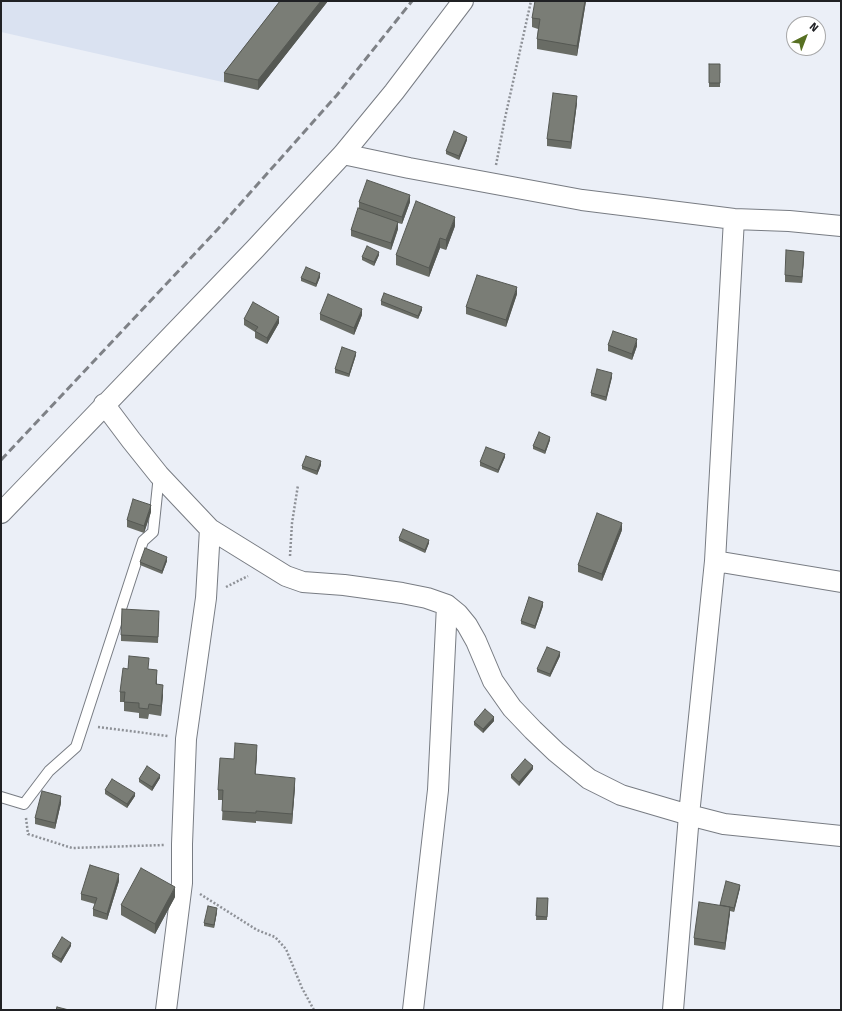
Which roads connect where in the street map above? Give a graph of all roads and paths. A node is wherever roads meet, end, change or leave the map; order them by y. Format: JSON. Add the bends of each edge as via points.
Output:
{"nodes":[{"id":1,"x":463,"y":1,"type":"edge"},
{"id":2,"x":531,"y":1,"type":"edge"},
{"id":3,"x":343,"y":154,"type":"junction"},
{"id":4,"x":492,"y":183,"type":"junction"},
{"id":5,"x":734,"y":219,"type":"junction"},
{"id":6,"x":841,"y":226,"type":"edge"},
{"id":7,"x":104,"y":404,"type":"junction"},
{"id":8,"x":159,"y":475,"type":"junction"},
{"id":9,"x":298,"y":485,"type":"dead end"},
{"id":10,"x":1,"y":513,"type":"edge"},
{"id":11,"x":210,"y":529,"type":"junction"},
{"id":12,"x":715,"y":561,"type":"junction"},
{"id":13,"x":269,"y":564,"type":"junction"},
{"id":14,"x":286,"y":576,"type":"junction"},
{"id":15,"x":841,"y":582,"type":"edge"},
{"id":16,"x":206,"y":598,"type":"junction"},
{"id":17,"x":447,"y":605,"type":"junction"},
{"id":18,"x":83,"y":725,"type":"junction"},
{"id":19,"x":186,"y":739,"type":"junction"},
{"id":20,"x":1,"y":797,"type":"edge"},
{"id":21,"x":24,"y":804,"type":"junction"},
{"id":22,"x":689,"y":815,"type":"junction"},
{"id":23,"x":841,"y":836,"type":"edge"},
{"id":24,"x":182,"y":844,"type":"junction"},
{"id":25,"x":182,"y":883,"type":"junction"},
{"id":26,"x":166,"y":1010,"type":"edge"},
{"id":27,"x":314,"y":1010,"type":"edge"},
{"id":28,"x":413,"y":1010,"type":"edge"},
{"id":29,"x":673,"y":1010,"type":"edge"}],
"edges":[{"from":1,"to":3,"type":"street"},
{"from":2,"to":4,"type":"path"},
{"from":3,"to":4,"type":"street"},
{"from":3,"to":7,"type":"street"},
{"from":4,"to":5,"type":"street","via":[[582,200]]},
{"from":5,"to":6,"type":"street"},
{"from":5,"to":12,"type":"street"},
{"from":7,"to":8,"type":"street"},
{"from":7,"to":10,"type":"street"},
{"from":8,"to":11,"type":"street"},
{"from":8,"to":18,"type":"lane","via":[[152,532],[143,540]]},
{"from":9,"to":14,"type":"path"},
{"from":11,"to":13,"type":"street"},
{"from":11,"to":16,"type":"street"},
{"from":12,"to":15,"type":"street"},
{"from":12,"to":22,"type":"street"},
{"from":13,"to":14,"type":"street"},
{"from":13,"to":16,"type":"path"},
{"from":14,"to":17,"type":"street","via":[[303,582],[344,585],[421,597]]},
{"from":16,"to":19,"type":"street"},
{"from":17,"to":22,"type":"street","via":[[467,625],[493,681],[512,708],[556,752],[589,779],[621,795]]},
{"from":17,"to":28,"type":"street","via":[[438,790]]},
{"from":18,"to":19,"type":"path"},
{"from":18,"to":21,"type":"lane","via":[[76,747],[50,771]]},
{"from":19,"to":24,"type":"street"},
{"from":20,"to":21,"type":"lane"},
{"from":21,"to":24,"type":"path","via":[[28,834],[72,848]]},
{"from":22,"to":23,"type":"street","via":[[724,824]]},
{"from":22,"to":29,"type":"street"},
{"from":24,"to":25,"type":"street"},
{"from":25,"to":26,"type":"street"},
{"from":25,"to":27,"type":"path","via":[[257,930],[275,937],[286,949]]}]}
